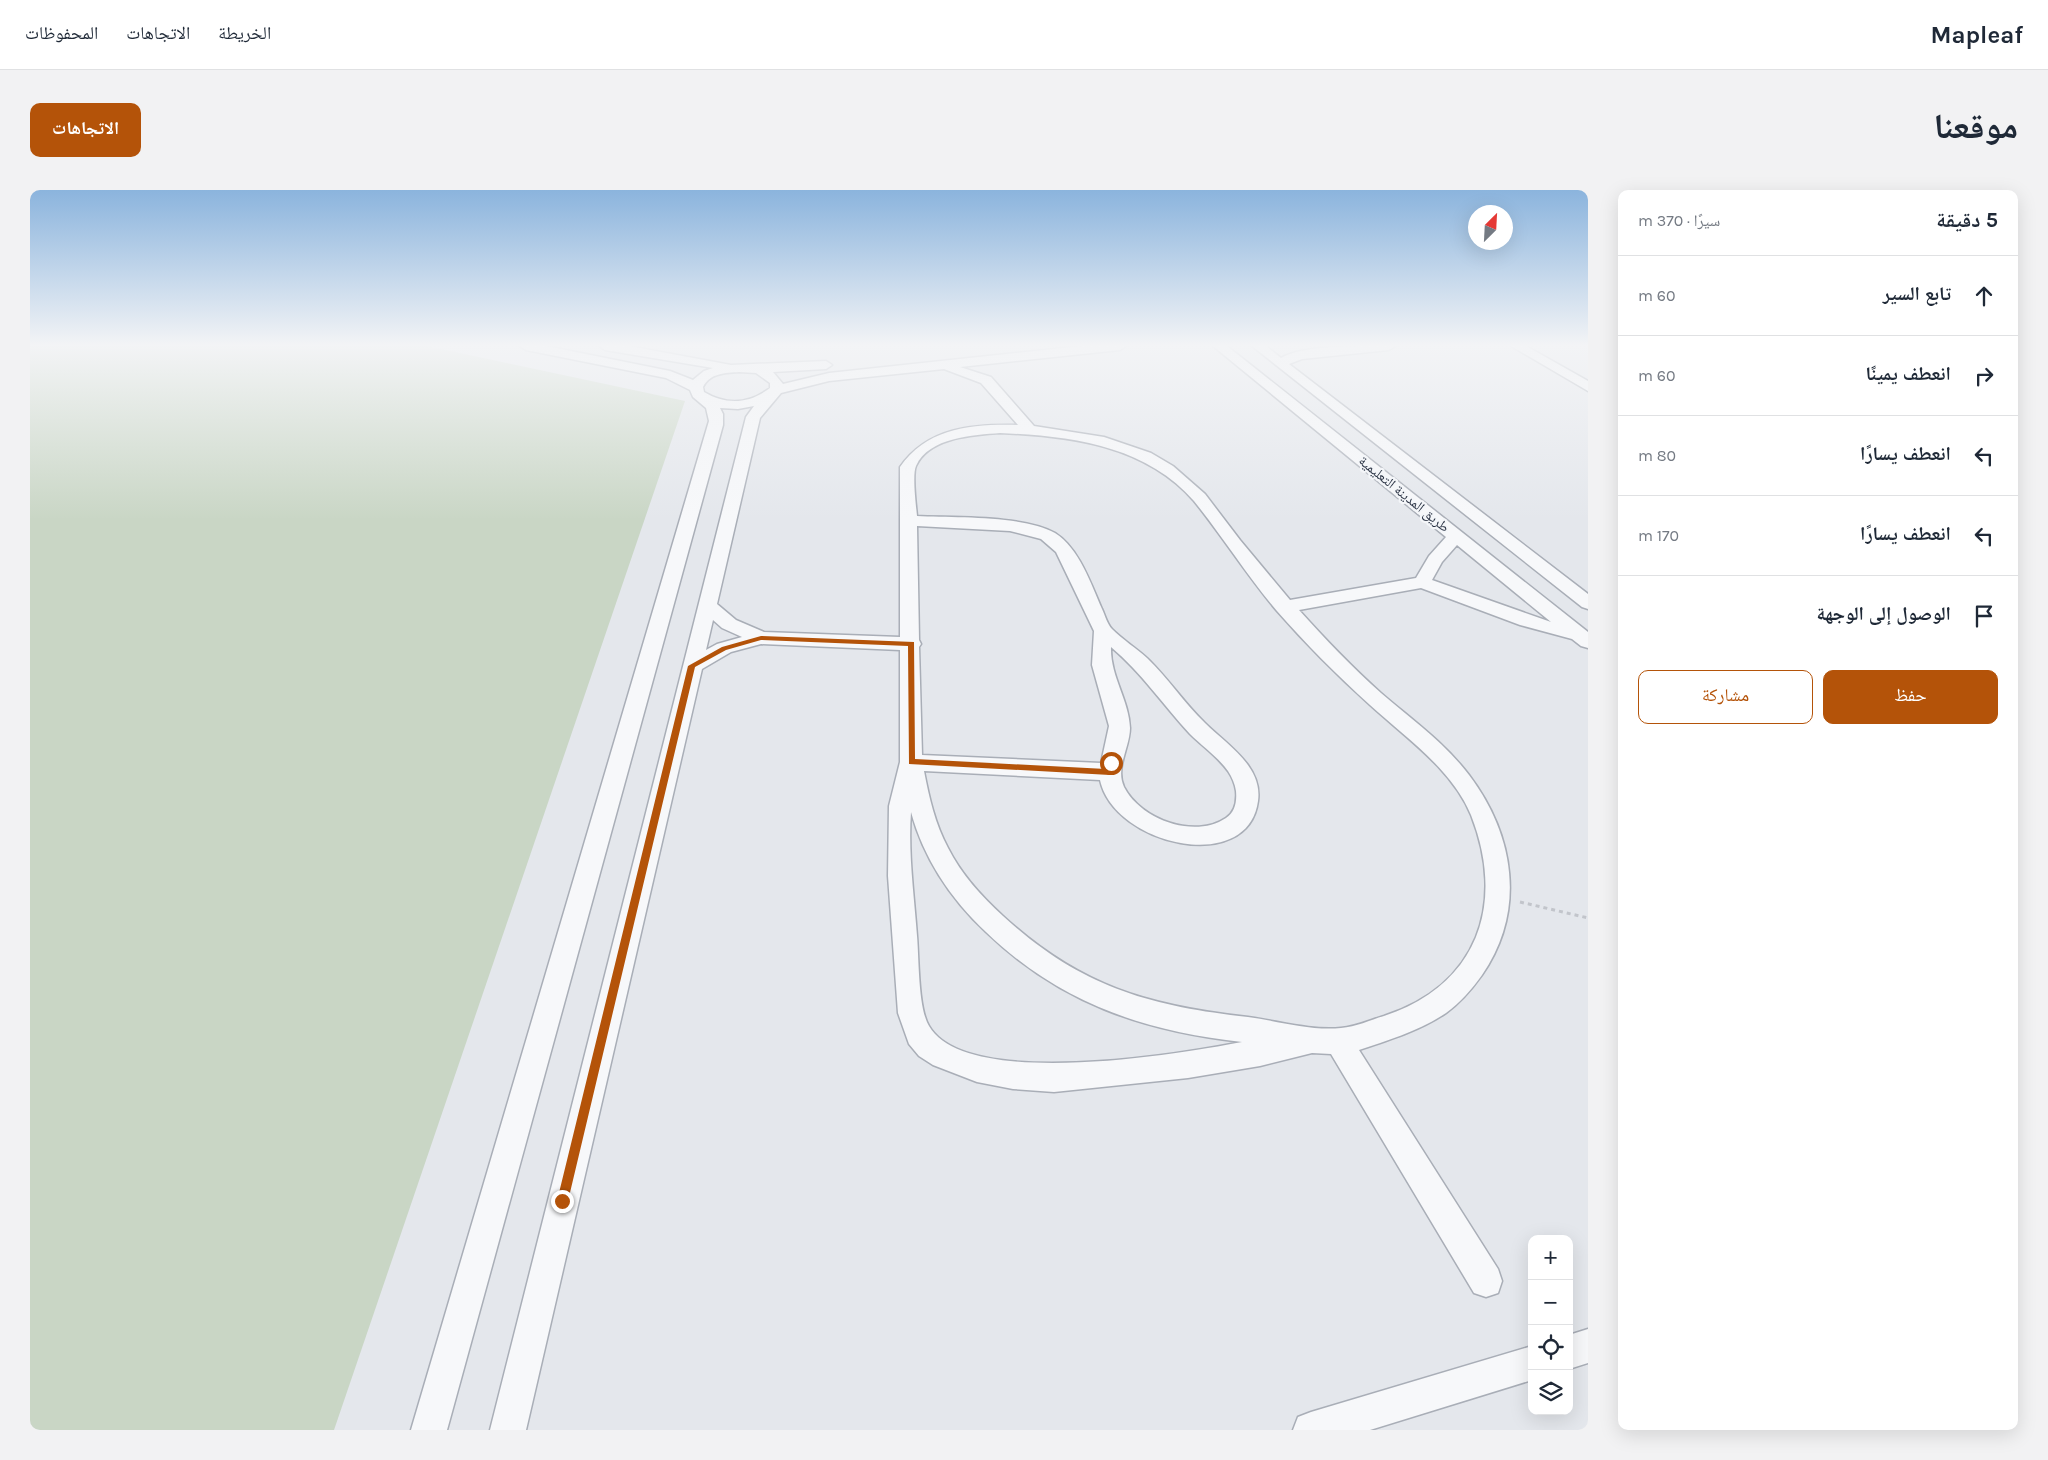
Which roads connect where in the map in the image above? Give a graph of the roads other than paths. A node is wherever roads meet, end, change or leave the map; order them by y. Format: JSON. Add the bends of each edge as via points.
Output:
{"nodes":[{"id":1,"x":711,"y":404,"type":"edge"},
{"id":2,"x":764,"y":404,"type":"edge"},
{"id":3,"x":1007,"y":404,"type":"edge"},
{"id":4,"x":1292,"y":404,"type":"edge"},
{"id":5,"x":1332,"y":404,"type":"edge"},
{"id":6,"x":1030,"y":430,"type":"junction"},
{"id":7,"x":910,"y":521,"type":"junction"},
{"id":8,"x":1456,"y":536,"type":"junction"},
{"id":9,"x":1422,"y":582,"type":"junction"},
{"id":10,"x":1588,"y":603,"type":"edge"},
{"id":11,"x":706,"y":605,"type":"junction"},
{"id":12,"x":1284,"y":607,"type":"junction"},
{"id":13,"x":1103,"y":631,"type":"junction"},
{"id":14,"x":761,"y":638,"type":"junction"},
{"id":15,"x":1583,"y":638,"type":"edge"},
{"id":16,"x":912,"y":644,"type":"junction"},
{"id":17,"x":692,"y":666,"type":"junction"},
{"id":18,"x":912,"y":762,"type":"junction"},
{"id":19,"x":1110,"y":772,"type":"junction"},
{"id":20,"x":1328,"y":1040,"type":"junction"},
{"id":21,"x":1486,"y":1281,"type":"dead end"},
{"id":22,"x":1588,"y":1346,"type":"edge"},
{"id":23,"x":1573,"y":1351,"type":"edge"},
{"id":24,"x":1528,"y":1364,"type":"edge"},
{"id":25,"x":429,"y":1430,"type":"edge"},
{"id":26,"x":508,"y":1430,"type":"edge"},
{"id":27,"x":1311,"y":1430,"type":"edge"}],
"edges":[{"from":1,"to":25,"type":"street","via":[[717,416],[716,426]]},
{"from":2,"to":11,"type":"street","via":[[753,417]]},
{"from":3,"to":6,"type":"street"},
{"from":4,"to":8,"type":"street","name":"طريق المدينة التعليمية"},
{"from":5,"to":10,"type":"street","name":"طريق المدينة التعليمية"},
{"from":6,"to":7,"type":"street","via":[[963,432],[921,449],[908,467]]},
{"from":6,"to":12,"type":"street","via":[[1104,442],[1143,456],[1177,476],[1201,499]]},
{"from":7,"to":13,"type":"street","via":[[1012,527],[1050,536],[1065,553]]},
{"from":7,"to":16,"type":"street"},
{"from":8,"to":9,"type":"street","via":[[1435,560]]},
{"from":8,"to":15,"type":"street","name":"طريق المدينة التعليمية"},
{"from":9,"to":12,"type":"street"},
{"from":9,"to":15,"type":"street"},
{"from":11,"to":14,"type":"street","via":[[728,624]]},
{"from":11,"to":17,"type":"street"},
{"from":12,"to":20,"type":"street","via":[[1332,657],[1453,768],[1468,789],[1493,842],[1498,869],[1500,897],[1492,937],[1471,973],[1438,1004],[1393,1028]]},
{"from":13,"to":19,"type":"street","via":[[1102,665],[1119,734]]},
{"from":13,"to":19,"type":"street","via":[[1141,664],[1198,729],[1234,763],[1245,782],[1248,801],[1240,818],[1222,832],[1194,836],[1178,834],[1134,814],[1116,792]]},
{"from":14,"to":16,"type":"street"},
{"from":14,"to":17,"type":"street","via":[[724,648]]},
{"from":16,"to":18,"type":"street"},
{"from":17,"to":26,"type":"street"},
{"from":18,"to":19,"type":"street"},
{"from":18,"to":20,"type":"street","via":[[920,807],[937,851],[967,896],[1010,940],[1064,980],[1130,1009],[1201,1026]]},
{"from":18,"to":20,"type":"street","via":[[899,820],[903,914],[912,1016],[919,1035],[934,1049],[961,1063],[987,1070],[1046,1078],[1190,1065]]},
{"from":20,"to":21,"type":"street"},
{"from":22,"to":23,"type":"street"},
{"from":24,"to":27,"type":"street"}]}
